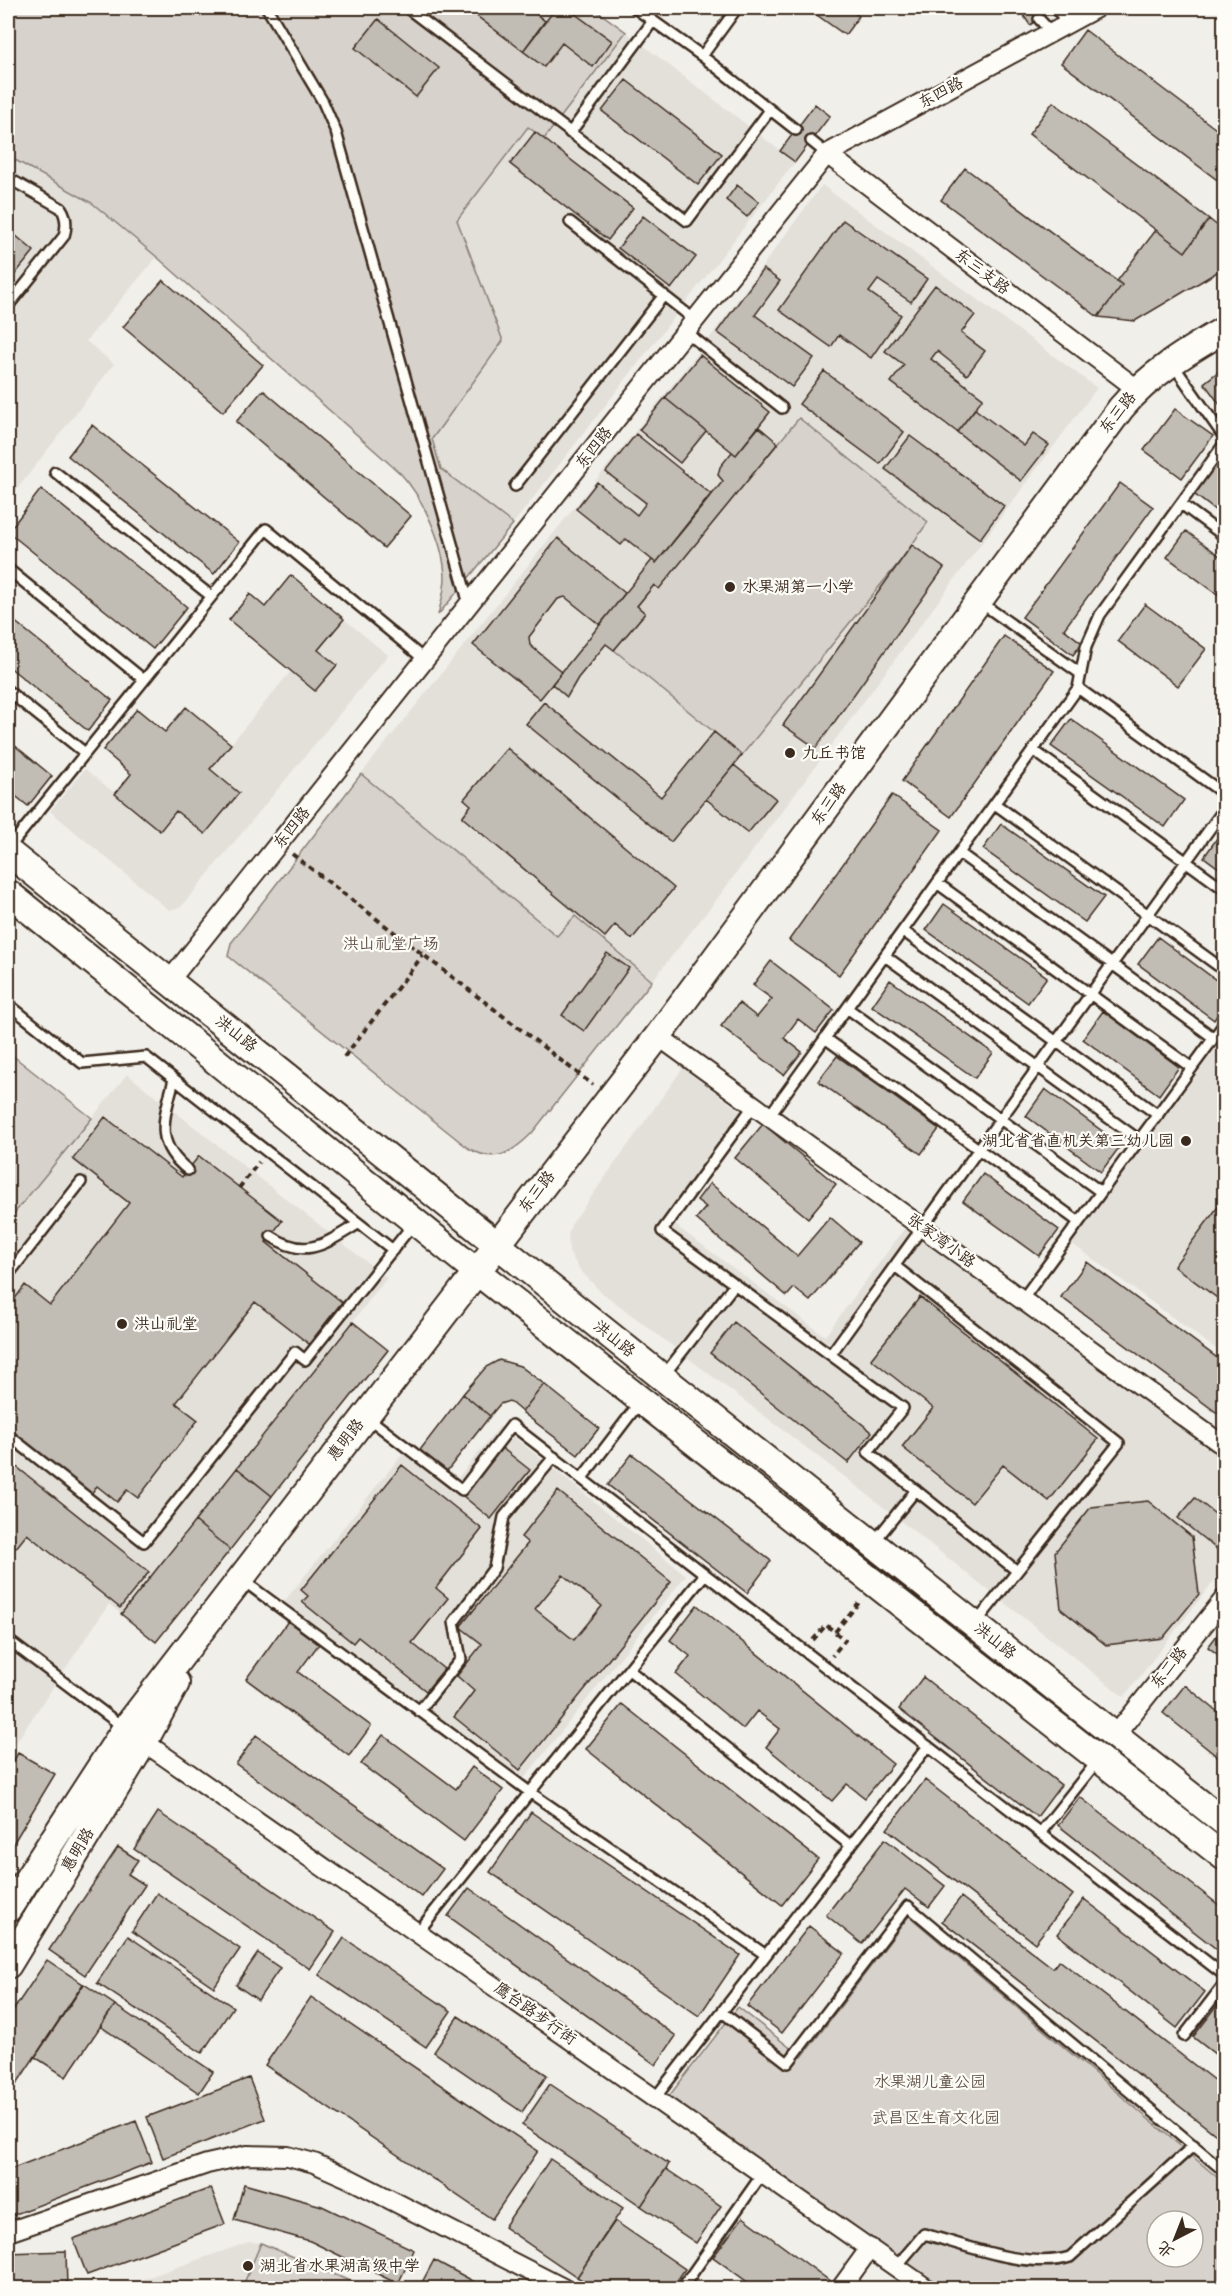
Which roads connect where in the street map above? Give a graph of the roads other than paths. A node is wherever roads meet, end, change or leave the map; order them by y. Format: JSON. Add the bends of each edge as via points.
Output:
{"nodes":[{"id":1,"x":267,"y":8,"type":"edge"},
{"id":2,"x":407,"y":8,"type":"edge"},
{"id":3,"x":635,"y":8,"type":"edge"},
{"id":4,"x":737,"y":8,"type":"edge"},
{"id":5,"x":1056,"y":8,"type":"edge"},
{"id":6,"x":1096,"y":8,"type":"edge"},
{"id":7,"x":1039,"y":19,"type":"dead end"},
{"id":8,"x":653,"y":21,"type":"junction"},
{"id":9,"x":1060,"y":28,"type":"junction"},
{"id":10,"x":702,"y":56,"type":"junction"},
{"id":11,"x":770,"y":110,"type":"junction"},
{"id":12,"x":796,"y":130,"type":"dead end"},
{"id":13,"x":570,"y":133,"type":"junction"},
{"id":14,"x":811,"y":141,"type":"dead end"},
{"id":15,"x":827,"y":154,"type":"junction"},
{"id":16,"x":8,"y":178,"type":"edge"},
{"id":17,"x":570,"y":222,"type":"dead end"},
{"id":18,"x":664,"y":295,"type":"junction"},
{"id":19,"x":8,"y":306,"type":"edge"},
{"id":20,"x":690,"y":326,"type":"junction"},
{"id":21,"x":1224,"y":330,"type":"edge"},
{"id":22,"x":1171,"y":362,"type":"junction"},
{"id":23,"x":1137,"y":389,"type":"junction"},
{"id":24,"x":782,"y":408,"type":"dead end"},
{"id":25,"x":1224,"y":437,"type":"edge"},
{"id":26,"x":1224,"y":444,"type":"edge"},
{"id":27,"x":55,"y":472,"type":"dead end"},
{"id":28,"x":515,"y":486,"type":"dead end"},
{"id":29,"x":1181,"y":504,"type":"junction"},
{"id":30,"x":1224,"y":536,"type":"edge"},
{"id":31,"x":8,"y":569,"type":"edge"},
{"id":32,"x":211,"y":596,"type":"junction"},
{"id":33,"x":978,"y":601,"type":"junction"},
{"id":34,"x":469,"y":604,"type":"junction"},
{"id":35,"x":425,"y":660,"type":"junction"},
{"id":36,"x":1081,"y":674,"type":"junction"},
{"id":37,"x":144,"y":680,"type":"junction"},
{"id":38,"x":1078,"y":688,"type":"junction"},
{"id":39,"x":8,"y":692,"type":"edge"},
{"id":40,"x":1033,"y":750,"type":"junction"},
{"id":41,"x":85,"y":753,"type":"junction"},
{"id":42,"x":1224,"y":794,"type":"edge"},
{"id":43,"x":994,"y":804,"type":"junction"},
{"id":44,"x":1224,"y":809,"type":"edge"},
{"id":45,"x":8,"y":851,"type":"edge"},
{"id":46,"x":959,"y":853,"type":"junction"},
{"id":47,"x":1186,"y":861,"type":"junction"},
{"id":48,"x":937,"y":883,"type":"junction"},
{"id":49,"x":1224,"y":889,"type":"edge"},
{"id":50,"x":8,"y":893,"type":"edge"},
{"id":51,"x":1148,"y":915,"type":"junction"},
{"id":52,"x":903,"y":931,"type":"junction"},
{"id":53,"x":885,"y":956,"type":"junction"},
{"id":54,"x":1113,"y":964,"type":"junction"},
{"id":55,"x":1224,"y":970,"type":"edge"},
{"id":56,"x":170,"y":980,"type":"junction"},
{"id":57,"x":1090,"y":994,"type":"junction"},
{"id":58,"x":8,"y":1004,"type":"edge"},
{"id":59,"x":847,"y":1008,"type":"junction"},
{"id":60,"x":1224,"y":1024,"type":"edge"},
{"id":61,"x":658,"y":1036,"type":"junction"},
{"id":62,"x":825,"y":1038,"type":"junction"},
{"id":63,"x":1215,"y":1038,"type":"junction"},
{"id":64,"x":1056,"y":1042,"type":"junction"},
{"id":65,"x":1038,"y":1066,"type":"junction"},
{"id":66,"x":1192,"y":1068,"type":"junction"},
{"id":67,"x":174,"y":1079,"type":"junction"},
{"id":68,"x":754,"y":1105,"type":"junction"},
{"id":69,"x":1158,"y":1115,"type":"junction"},
{"id":70,"x":769,"y":1116,"type":"junction"},
{"id":71,"x":1000,"y":1119,"type":"junction"},
{"id":72,"x":1139,"y":1140,"type":"junction"},
{"id":73,"x":979,"y":1149,"type":"junction"},
{"id":74,"x":188,"y":1170,"type":"dead end"},
{"id":75,"x":81,"y":1182,"type":"dead end"},
{"id":76,"x":1101,"y":1192,"type":"junction"},
{"id":77,"x":415,"y":1221,"type":"junction"},
{"id":78,"x":1079,"y":1222,"type":"junction"},
{"id":79,"x":358,"y":1224,"type":"junction"},
{"id":80,"x":922,"y":1227,"type":"junction"},
{"id":81,"x":271,"y":1236,"type":"dead end"},
{"id":82,"x":497,"y":1245,"type":"junction"},
{"id":83,"x":393,"y":1250,"type":"junction"},
{"id":84,"x":895,"y":1266,"type":"junction"},
{"id":85,"x":476,"y":1271,"type":"junction"},
{"id":86,"x":8,"y":1275,"type":"edge"},
{"id":87,"x":735,"y":1284,"type":"junction"},
{"id":88,"x":1022,"y":1300,"type":"junction"},
{"id":89,"x":831,"y":1354,"type":"junction"},
{"id":90,"x":662,"y":1377,"type":"junction"},
{"id":91,"x":642,"y":1401,"type":"junction"},
{"id":92,"x":365,"y":1415,"type":"junction"},
{"id":93,"x":8,"y":1435,"type":"edge"},
{"id":94,"x":1224,"y":1446,"type":"edge"},
{"id":95,"x":554,"y":1457,"type":"junction"},
{"id":96,"x":582,"y":1478,"type":"junction"},
{"id":97,"x":916,"y":1490,"type":"junction"},
{"id":98,"x":873,"y":1544,"type":"junction"},
{"id":99,"x":1017,"y":1571,"type":"junction"},
{"id":100,"x":705,"y":1574,"type":"junction"},
{"id":101,"x":240,"y":1579,"type":"junction"},
{"id":102,"x":1224,"y":1599,"type":"edge"},
{"id":103,"x":974,"y":1625,"type":"junction"},
{"id":104,"x":8,"y":1640,"type":"edge"},
{"id":105,"x":629,"y":1670,"type":"junction"},
{"id":106,"x":419,"y":1711,"type":"junction"},
{"id":107,"x":135,"y":1735,"type":"junction"},
{"id":108,"x":1114,"y":1737,"type":"junction"},
{"id":109,"x":928,"y":1746,"type":"junction"},
{"id":110,"x":1099,"y":1759,"type":"junction"},
{"id":111,"x":531,"y":1792,"type":"junction"},
{"id":112,"x":1224,"y":1822,"type":"edge"},
{"id":113,"x":1041,"y":1832,"type":"junction"},
{"id":114,"x":851,"y":1846,"type":"junction"},
{"id":115,"x":1224,"y":1857,"type":"edge"},
{"id":116,"x":8,"y":1909,"type":"edge"},
{"id":117,"x":418,"y":1932,"type":"junction"},
{"id":118,"x":766,"y":1955,"type":"junction"},
{"id":119,"x":8,"y":1965,"type":"edge"},
{"id":120,"x":1224,"y":1975,"type":"edge"},
{"id":121,"x":1224,"y":1984,"type":"edge"},
{"id":122,"x":722,"y":2012,"type":"junction"},
{"id":123,"x":1184,"y":2036,"type":"dead end"},
{"id":124,"x":655,"y":2098,"type":"junction"},
{"id":125,"x":1194,"y":2145,"type":"junction"},
{"id":126,"x":1224,"y":2170,"type":"edge"},
{"id":127,"x":763,"y":2173,"type":"junction"},
{"id":128,"x":8,"y":2232,"type":"edge"},
{"id":129,"x":870,"y":2248,"type":"junction"},
{"id":130,"x":896,"y":2267,"type":"junction"},
{"id":131,"x":562,"y":2289,"type":"edge"},
{"id":132,"x":682,"y":2289,"type":"edge"},
{"id":133,"x":841,"y":2289,"type":"edge"},
{"id":134,"x":926,"y":2289,"type":"edge"}],
"edges":[{"from":1,"to":34,"type":"lane","via":[[323,102],[336,132]]},
{"from":2,"to":13,"type":"lane"},
{"from":3,"to":8,"type":"lane"},
{"from":4,"to":10,"type":"lane"},
{"from":5,"to":9,"type":"lane"},
{"from":6,"to":9,"type":"street","name":"东四路"},
{"from":7,"to":9,"type":"lane"},
{"from":8,"to":10,"type":"lane"},
{"from":8,"to":13,"type":"lane"},
{"from":9,"to":15,"type":"street","name":"东四路"},
{"from":10,"to":11,"type":"lane"},
{"from":11,"to":12,"type":"lane"},
{"from":11,"to":13,"type":"lane","via":[[687,221]]},
{"from":14,"to":15,"type":"lane"},
{"from":15,"to":20,"type":"street","name":"东四路"},
{"from":15,"to":23,"type":"street","name":"东三支路"},
{"from":16,"to":19,"type":"lane","via":[[61,208],[66,215],[64,236]]},
{"from":17,"to":18,"type":"lane"},
{"from":18,"to":20,"type":"lane"},
{"from":18,"to":28,"type":"lane"},
{"from":20,"to":24,"type":"lane"},
{"from":20,"to":34,"type":"street","name":"东四路"},
{"from":21,"to":22,"type":"main road","name":"东三路"},
{"from":22,"to":23,"type":"main road","name":"东三路"},
{"from":22,"to":25,"type":"lane"},
{"from":23,"to":33,"type":"main road","name":"东三路"},
{"from":26,"to":29,"type":"lane"},
{"from":27,"to":32,"type":"lane"},
{"from":29,"to":30,"type":"lane"},
{"from":29,"to":36,"type":"lane","via":[[1100,615],[1086,647]]},
{"from":31,"to":37,"type":"lane"},
{"from":32,"to":35,"type":"lane","via":[[266,529]]},
{"from":32,"to":37,"type":"lane"},
{"from":33,"to":36,"type":"lane"},
{"from":33,"to":61,"type":"main road","name":"东三路"},
{"from":34,"to":35,"type":"street","name":"东四路"},
{"from":35,"to":56,"type":"street","name":"东四路"},
{"from":36,"to":38,"type":"lane"},
{"from":37,"to":41,"type":"lane"},
{"from":38,"to":40,"type":"lane"},
{"from":38,"to":42,"type":"lane"},
{"from":39,"to":41,"type":"lane"},
{"from":40,"to":43,"type":"lane"},
{"from":40,"to":47,"type":"lane"},
{"from":41,"to":45,"type":"lane"},
{"from":43,"to":46,"type":"lane"},
{"from":43,"to":51,"type":"lane"},
{"from":44,"to":47,"type":"lane"},
{"from":45,"to":56,"type":"main road","name":"洪山路"},
{"from":46,"to":48,"type":"lane"},
{"from":46,"to":54,"type":"lane"},
{"from":47,"to":49,"type":"lane"},
{"from":47,"to":51,"type":"lane"},
{"from":48,"to":52,"type":"lane"},
{"from":48,"to":57,"type":"lane"},
{"from":50,"to":77,"type":"main road","name":"洪山路"},
{"from":51,"to":54,"type":"lane"},
{"from":51,"to":55,"type":"lane"},
{"from":52,"to":53,"type":"lane"},
{"from":52,"to":64,"type":"lane"},
{"from":53,"to":59,"type":"lane"},
{"from":53,"to":65,"type":"lane"},
{"from":54,"to":57,"type":"lane"},
{"from":54,"to":63,"type":"lane"},
{"from":56,"to":82,"type":"main road","name":"洪山路"},
{"from":57,"to":64,"type":"lane"},
{"from":57,"to":66,"type":"lane"},
{"from":58,"to":67,"type":"lane","via":[[82,1063],[146,1057]]},
{"from":59,"to":62,"type":"lane"},
{"from":59,"to":71,"type":"lane"},
{"from":60,"to":63,"type":"lane"},
{"from":61,"to":68,"type":"street","name":"张家湾小路"},
{"from":61,"to":82,"type":"main road","name":"东三路"},
{"from":62,"to":70,"type":"lane"},
{"from":62,"to":73,"type":"lane"},
{"from":63,"to":66,"type":"lane"},
{"from":64,"to":65,"type":"lane"},
{"from":64,"to":69,"type":"lane"},
{"from":65,"to":71,"type":"lane"},
{"from":65,"to":72,"type":"lane"},
{"from":66,"to":69,"type":"lane"},
{"from":67,"to":74,"type":"lane","via":[[163,1130],[172,1155]]},
{"from":67,"to":79,"type":"lane"},
{"from":68,"to":70,"type":"street","name":"张家湾小路"},
{"from":68,"to":87,"type":"lane","via":[[662,1232]]},
{"from":69,"to":72,"type":"lane"},
{"from":70,"to":80,"type":"street","name":"张家湾小路"},
{"from":71,"to":73,"type":"lane"},
{"from":71,"to":76,"type":"lane"},
{"from":72,"to":76,"type":"lane"},
{"from":73,"to":78,"type":"lane"},
{"from":73,"to":80,"type":"lane"},
{"from":75,"to":86,"type":"lane"},
{"from":76,"to":78,"type":"lane"},
{"from":77,"to":83,"type":"lane"},
{"from":77,"to":85,"type":"main road","name":"洪山路"},
{"from":78,"to":88,"type":"lane"},
{"from":79,"to":81,"type":"lane","via":[[315,1248],[295,1248]]},
{"from":79,"to":83,"type":"lane"},
{"from":80,"to":84,"type":"lane"},
{"from":80,"to":88,"type":"street","name":"张家湾小路"},
{"from":82,"to":85,"type":"main road","name":"东三路"},
{"from":82,"to":90,"type":"main road","name":"洪山路"},
{"from":83,"to":93,"type":"lane","via":[[305,1360],[295,1352],[144,1542]]},
{"from":84,"to":89,"type":"lane"},
{"from":84,"to":99,"type":"lane","via":[[1119,1443]]},
{"from":85,"to":91,"type":"main road","name":"洪山路"},
{"from":85,"to":92,"type":"main road","name":"惠明路"},
{"from":87,"to":89,"type":"lane"},
{"from":87,"to":90,"type":"lane"},
{"from":88,"to":94,"type":"street","name":"张家湾小路"},
{"from":89,"to":97,"type":"lane","via":[[903,1408],[868,1452]]},
{"from":90,"to":98,"type":"main road","name":"洪山路"},
{"from":91,"to":96,"type":"lane"},
{"from":91,"to":110,"type":"main road","name":"洪山路"},
{"from":92,"to":95,"type":"lane","via":[[462,1490],[512,1425]]},
{"from":92,"to":101,"type":"main road","name":"惠明路"},
{"from":95,"to":96,"type":"lane"},
{"from":95,"to":106,"type":"lane","via":[[504,1517],[494,1568],[454,1622],[461,1659]]},
{"from":96,"to":100,"type":"lane"},
{"from":97,"to":98,"type":"lane"},
{"from":97,"to":99,"type":"lane"},
{"from":98,"to":103,"type":"main road","name":"洪山路"},
{"from":99,"to":103,"type":"lane"},
{"from":100,"to":105,"type":"lane"},
{"from":100,"to":109,"type":"lane"},
{"from":101,"to":106,"type":"lane"},
{"from":101,"to":107,"type":"main road","name":"惠明路"},
{"from":102,"to":108,"type":"street","name":"东二路"},
{"from":103,"to":108,"type":"main road","name":"洪山路"},
{"from":104,"to":107,"type":"lane"},
{"from":105,"to":111,"type":"lane"},
{"from":105,"to":114,"type":"lane"},
{"from":106,"to":111,"type":"lane"},
{"from":107,"to":116,"type":"main road","name":"惠明路"},
{"from":107,"to":117,"type":"street","name":"鹰台路步行街"},
{"from":107,"to":119,"type":"main road","name":"惠明路"},
{"from":108,"to":112,"type":"main road","name":"洪山路"},
{"from":109,"to":113,"type":"lane"},
{"from":109,"to":114,"type":"lane"},
{"from":110,"to":113,"type":"lane"},
{"from":110,"to":115,"type":"main road","name":"洪山路"},
{"from":111,"to":117,"type":"lane"},
{"from":111,"to":118,"type":"lane"},
{"from":113,"to":120,"type":"lane"},
{"from":114,"to":118,"type":"lane"},
{"from":117,"to":124,"type":"street","name":"鹰台路步行街"},
{"from":118,"to":122,"type":"lane"},
{"from":121,"to":123,"type":"lane"},
{"from":122,"to":124,"type":"lane"},
{"from":122,"to":125,"type":"lane","via":[[788,2063],[908,1906]]},
{"from":124,"to":127,"type":"street","name":"鹰台路步行街"},
{"from":125,"to":126,"type":"lane"},
{"from":125,"to":130,"type":"lane","via":[[1070,2257],[1047,2262],[924,2234]]},
{"from":127,"to":129,"type":"street","name":"鹰台路步行街"},
{"from":127,"to":132,"type":"lane"},
{"from":128,"to":131,"type":"street","via":[[207,2163],[247,2155],[288,2156],[348,2178]]},
{"from":129,"to":130,"type":"street","name":"鹰台路步行街"},
{"from":129,"to":133,"type":"street"},
{"from":130,"to":134,"type":"street","name":"鹰台路步行街"}]}
